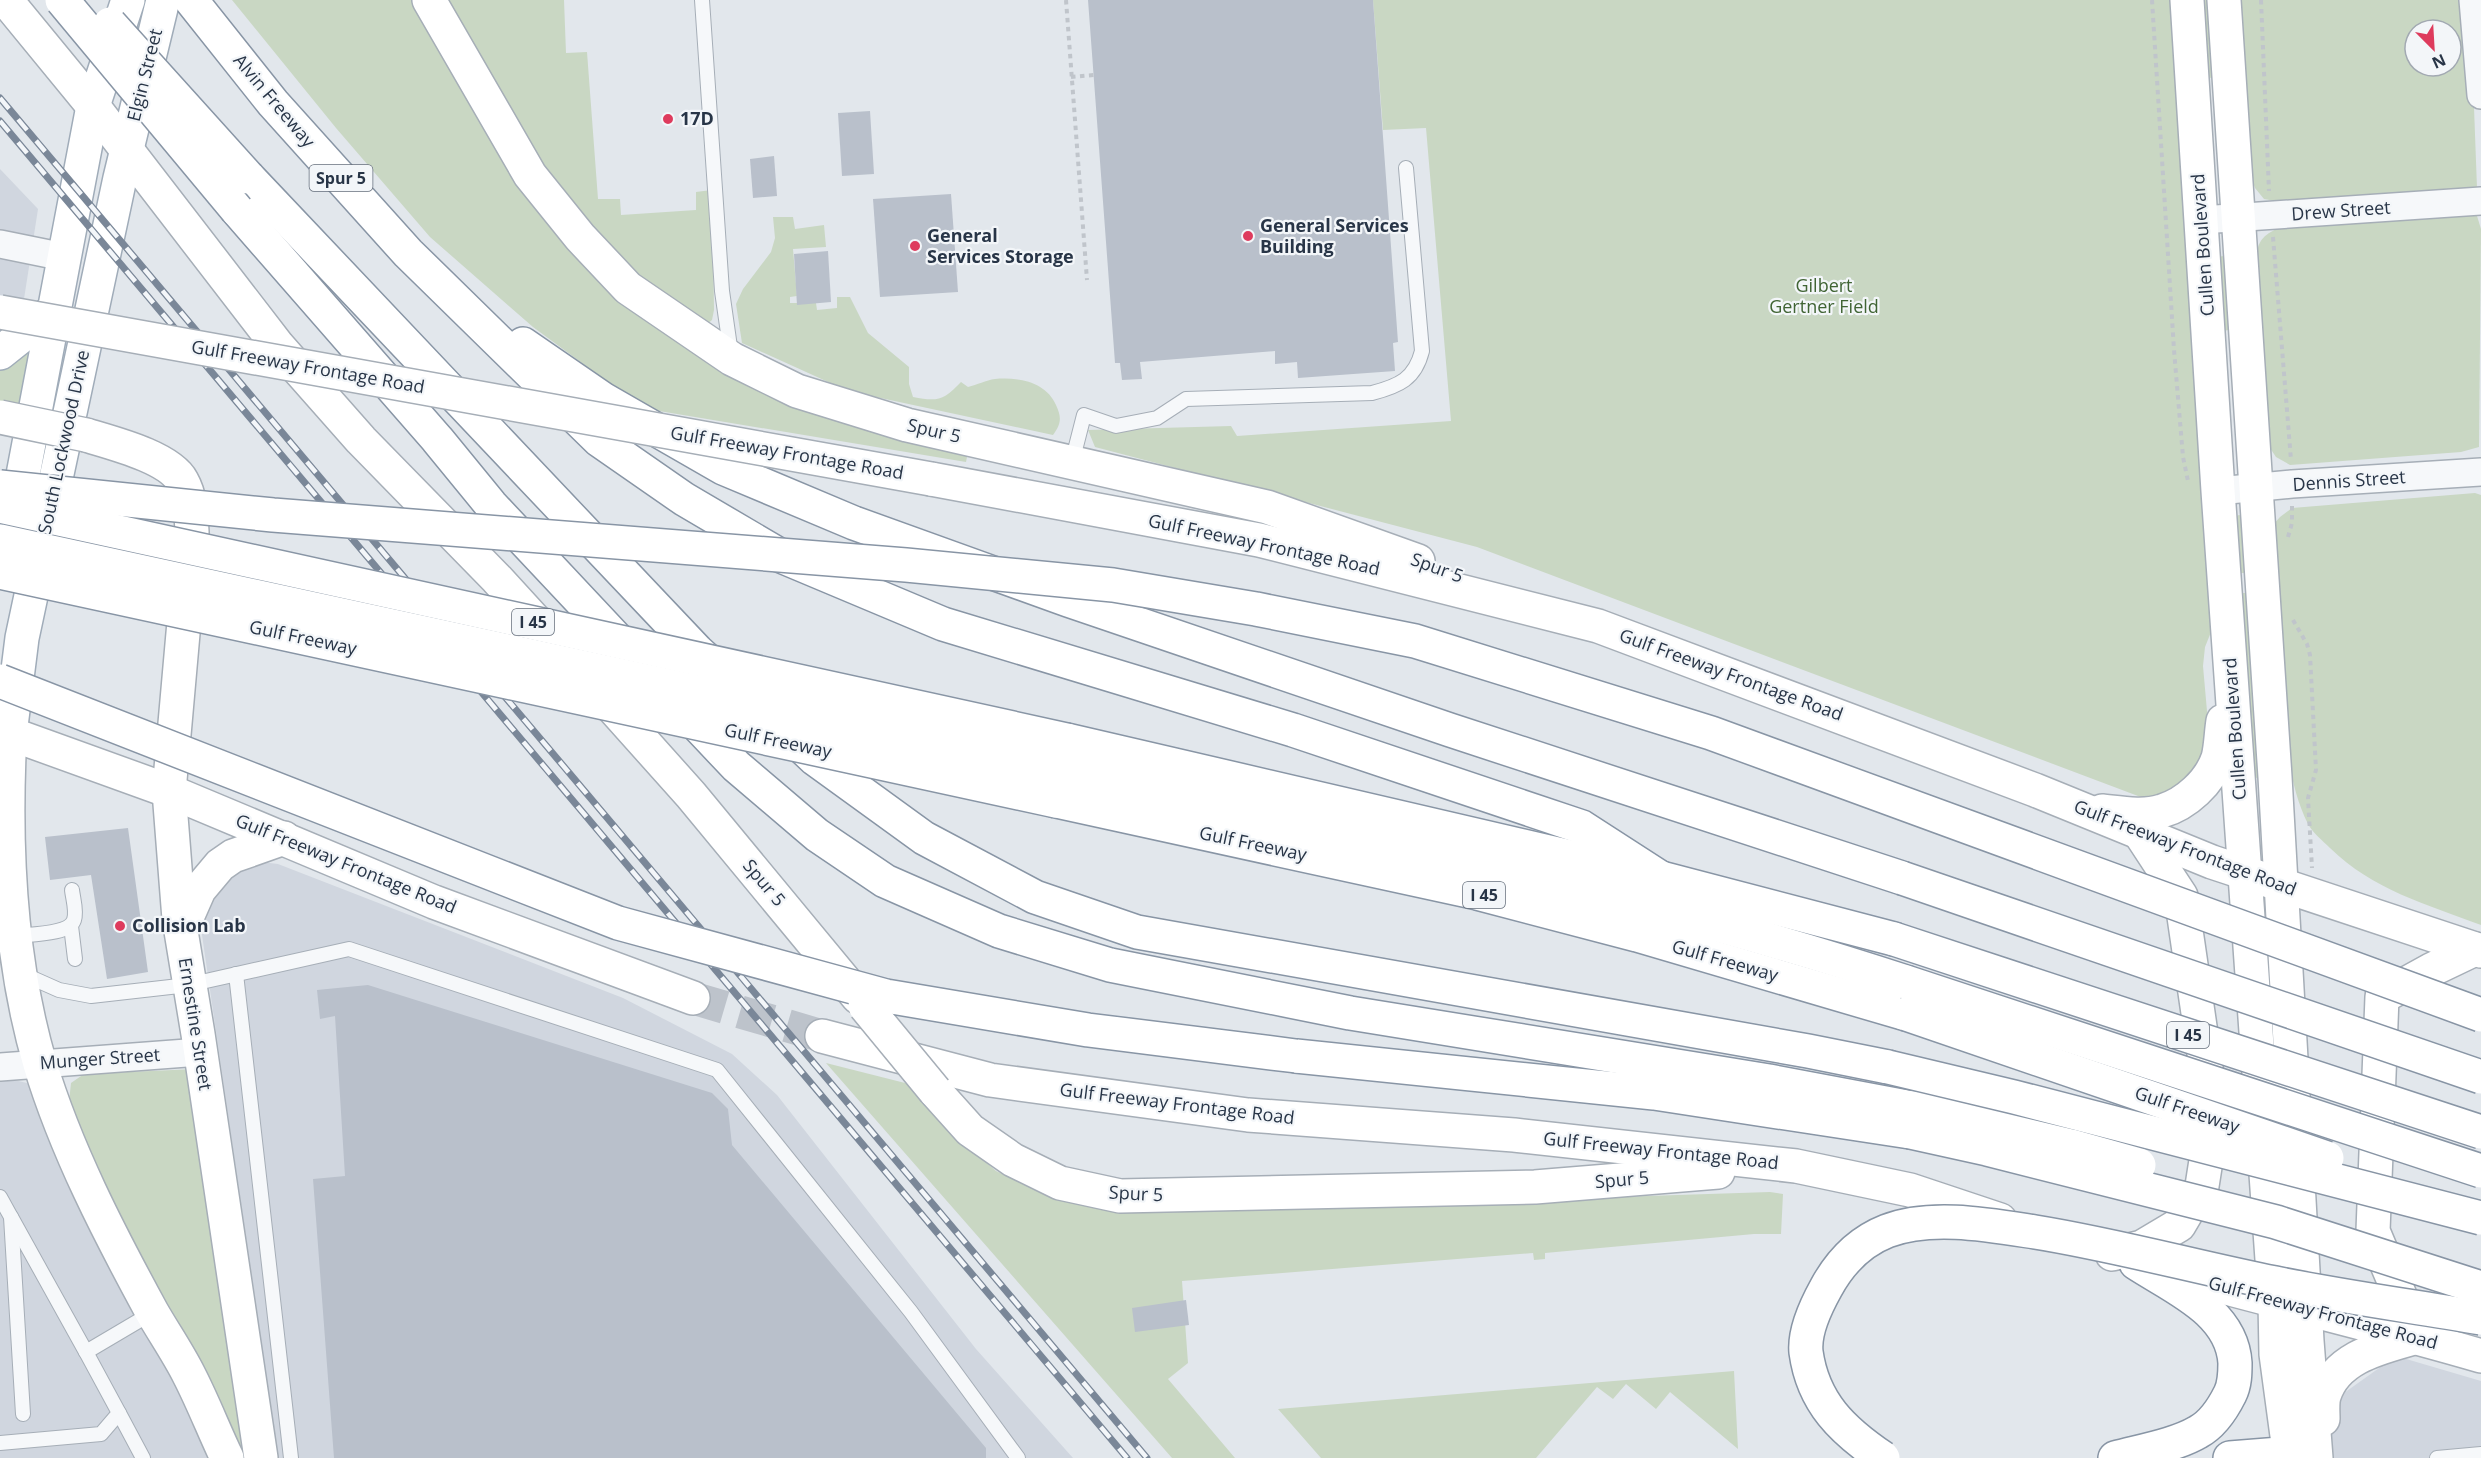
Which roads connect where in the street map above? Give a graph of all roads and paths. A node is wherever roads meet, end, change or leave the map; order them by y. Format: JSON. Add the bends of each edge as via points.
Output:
{"nodes":[{"id":1,"x":6,"y":0,"type":"edge"},
{"id":2,"x":62,"y":0,"type":"edge"},
{"id":3,"x":89,"y":0,"type":"edge"},
{"id":4,"x":128,"y":0,"type":"edge"},
{"id":5,"x":163,"y":0,"type":"edge"},
{"id":6,"x":191,"y":0,"type":"edge"},
{"id":7,"x":429,"y":0,"type":"edge"},
{"id":8,"x":702,"y":0,"type":"edge"},
{"id":9,"x":1066,"y":0,"type":"edge"},
{"id":10,"x":2152,"y":0,"type":"edge"},
{"id":11,"x":2187,"y":0,"type":"edge"},
{"id":12,"x":2224,"y":0,"type":"edge"},
{"id":13,"x":2261,"y":0,"type":"edge"},
{"id":14,"x":2473,"y":0,"type":"edge"},
{"id":15,"x":1094,"y":75,"type":"dead end"},
{"id":16,"x":1071,"y":77,"type":"junction"},
{"id":17,"x":2481,"y":95,"type":"edge"},
{"id":18,"x":93,"y":106,"type":"junction"},
{"id":19,"x":126,"y":151,"type":"junction"},
{"id":20,"x":1406,"y":168,"type":"dead end"},
{"id":21,"x":2269,"y":194,"type":"dead end"},
{"id":22,"x":2481,"y":201,"type":"edge"},
{"id":23,"x":2238,"y":218,"type":"junction"},
{"id":24,"x":2201,"y":220,"type":"junction"},
{"id":25,"x":2272,"y":234,"type":"dead end"},
{"id":26,"x":0,"y":244,"type":"edge"},
{"id":27,"x":408,"y":253,"type":"junction"},
{"id":28,"x":64,"y":257,"type":"junction"},
{"id":29,"x":1087,"y":280,"type":"dead end"},
{"id":30,"x":54,"y":310,"type":"junction"},
{"id":31,"x":0,"y":312,"type":"edge"},
{"id":32,"x":0,"y":354,"type":"edge"},
{"id":33,"x":732,"y":359,"type":"junction"},
{"id":34,"x":0,"y":417,"type":"edge"},
{"id":35,"x":2291,"y":458,"type":"dead end"},
{"id":36,"x":1072,"y":462,"type":"junction"},
{"id":37,"x":2481,"y":472,"type":"edge"},
{"id":38,"x":0,"y":487,"type":"edge"},
{"id":39,"x":2255,"y":488,"type":"junction"},
{"id":40,"x":2204,"y":491,"type":"junction"},
{"id":41,"x":0,"y":506,"type":"edge"},
{"id":42,"x":2292,"y":508,"type":"dead end"},
{"id":43,"x":0,"y":541,"type":"edge"},
{"id":44,"x":2286,"y":544,"type":"dead end"},
{"id":45,"x":0,"y":572,"type":"edge"},
{"id":46,"x":0,"y":580,"type":"edge"},
{"id":47,"x":2288,"y":612,"type":"dead end"},
{"id":48,"x":1598,"y":626,"type":"junction"},
{"id":49,"x":2229,"y":651,"type":"junction"},
{"id":50,"x":0,"y":681,"type":"edge"},
{"id":51,"x":5,"y":732,"type":"edge"},
{"id":52,"x":1061,"y":787,"type":"junction"},
{"id":53,"x":169,"y":791,"type":"junction"},
{"id":54,"x":2083,"y":810,"type":"junction"},
{"id":55,"x":2141,"y":835,"type":"junction"},
{"id":56,"x":284,"y":837,"type":"junction"},
{"id":57,"x":2311,"y":842,"type":"dead end"},
{"id":58,"x":2244,"y":873,"type":"junction"},
{"id":59,"x":1661,"y":878,"type":"junction"},
{"id":60,"x":2281,"y":886,"type":"junction"},
{"id":61,"x":72,"y":890,"type":"dead end"},
{"id":62,"x":178,"y":919,"type":"junction"},
{"id":63,"x":71,"y":926,"type":"junction"},
{"id":64,"x":15,"y":936,"type":"junction"},
{"id":65,"x":2478,"y":950,"type":"edge"},
{"id":66,"x":75,"y":959,"type":"dead end"},
{"id":67,"x":20,"y":972,"type":"junction"},
{"id":68,"x":236,"y":974,"type":"junction"},
{"id":69,"x":188,"y":985,"type":"junction"},
{"id":70,"x":693,"y":998,"type":"tunnel mouth"},
{"id":71,"x":2481,"y":1016,"type":"edge"},
{"id":72,"x":822,"y":1036,"type":"tunnel mouth"},
{"id":73,"x":200,"y":1052,"type":"junction"},
{"id":74,"x":40,"y":1063,"type":"junction"},
{"id":75,"x":0,"y":1067,"type":"edge"},
{"id":76,"x":2481,"y":1077,"type":"edge"},
{"id":77,"x":1911,"y":1120,"type":"junction"},
{"id":78,"x":2481,"y":1132,"type":"edge"},
{"id":79,"x":1796,"y":1166,"type":"junction"},
{"id":80,"x":2481,"y":1171,"type":"edge"},
{"id":81,"x":0,"y":1197,"type":"edge"},
{"id":82,"x":2481,"y":1210,"type":"edge"},
{"id":83,"x":10,"y":1217,"type":"junction"},
{"id":84,"x":2481,"y":1218,"type":"edge"},
{"id":85,"x":2122,"y":1259,"type":"junction"},
{"id":86,"x":2481,"y":1288,"type":"edge"},
{"id":87,"x":2290,"y":1305,"type":"junction"},
{"id":88,"x":153,"y":1313,"type":"junction"},
{"id":89,"x":2481,"y":1318,"type":"edge"},
{"id":90,"x":2417,"y":1337,"type":"junction"},
{"id":91,"x":86,"y":1352,"type":"junction"},
{"id":92,"x":2481,"y":1356,"type":"edge"},
{"id":93,"x":119,"y":1413,"type":"junction"},
{"id":94,"x":22,"y":1414,"type":"dead end"},
{"id":95,"x":0,"y":1443,"type":"edge"},
{"id":96,"x":2481,"y":1454,"type":"edge"},
{"id":97,"x":2300,"y":1457,"type":"edge"},
{"id":98,"x":2457,"y":1457,"type":"edge"},
{"id":99,"x":143,"y":1458,"type":"edge"},
{"id":100,"x":226,"y":1458,"type":"edge"},
{"id":101,"x":261,"y":1458,"type":"edge"},
{"id":102,"x":291,"y":1458,"type":"edge"},
{"id":103,"x":1018,"y":1458,"type":"edge"},
{"id":104,"x":1883,"y":1458,"type":"edge"},
{"id":105,"x":2115,"y":1458,"type":"edge"},
{"id":106,"x":2230,"y":1458,"type":"edge"},
{"id":107,"x":2322,"y":1458,"type":"edge"},
{"id":108,"x":2437,"y":1458,"type":"edge"}],
"edges":[{"from":1,"to":18,"type":"main road","name":"Spur 5"},
{"from":2,"to":77,"type":"main road","bridge":true,"via":[[490,505],[736,766],[817,835],[885,881],[999,931],[1110,965],[1350,1013],[1769,1081]]},
{"from":3,"to":84,"type":"main road","bridge":true,"via":[[248,177],[697,651],[815,759],[924,838],[1035,897],[1137,932],[1888,1068]]},
{"from":4,"to":18,"type":"main road","name":"Elgin Street"},
{"from":5,"to":19,"type":"main road","name":"Elgin Street"},
{"from":6,"to":27,"type":"main road","name":"Alvin Freeway","number":"Spur 5","via":[[273,103]]},
{"from":7,"to":33,"type":"main road","name":"Spur 5","via":[[530,175],[580,237],[628,288]]},
{"from":8,"to":33,"type":"lane","via":[[722,291]]},
{"from":9,"to":16,"type":"path"},
{"from":10,"to":40,"type":"path","via":[[2183,457]]},
{"from":11,"to":24,"type":"main road","name":"Cullen Boulevard"},
{"from":12,"to":23,"type":"main road","name":"Cullen Boulevard"},
{"from":13,"to":21,"type":"path"},
{"from":14,"to":17,"type":"street"},
{"from":15,"to":16,"type":"path"},
{"from":16,"to":29,"type":"path"},
{"from":18,"to":19,"type":"main road","name":"Spur 5"},
{"from":18,"to":28,"type":"main road","name":"South Lockwood Drive"},
{"from":19,"to":51,"type":"main road","name":"South Lockwood Drive"},
{"from":19,"to":79,"type":"main road","name":"Spur 5","bridge":true,"via":[[278,346],[361,440],[497,579],[691,795],[970,1130],[1013,1160],[1060,1183],[1120,1196],[1535,1187]]},
{"from":20,"to":36,"type":"lane","via":[[1422,351],[1418,366],[1409,377],[1372,393],[1186,399],[1157,418],[1116,426],[1084,415]]},
{"from":22,"to":23,"type":"street","name":"Drew Street"},
{"from":23,"to":24,"type":"street","name":"Drew Street"},
{"from":23,"to":39,"type":"main road","name":"Cullen Boulevard"},
{"from":24,"to":40,"type":"main road","name":"Cullen Boulevard"},
{"from":25,"to":35,"type":"path"},
{"from":26,"to":28,"type":"street"},
{"from":27,"to":59,"type":"main road","via":[[599,440],[684,499],[781,556],[943,624],[1293,730],[1582,827]]},
{"from":27,"to":76,"type":"main road","bridge":true,"via":[[521,343],[603,399],[723,468],[854,524],[1068,600],[1902,878]]},
{"from":28,"to":30,"type":"main road","name":"South Lockwood Drive"},
{"from":30,"to":32,"type":"main road"},
{"from":30,"to":46,"type":"main road","name":"South Lockwood Drive","via":[[20,496]]},
{"from":31,"to":48,"type":"main road","name":"Gulf Freeway Frontage Road","bridge":true,"via":[[1259,540]]},
{"from":33,"to":36,"type":"main road","name":"Spur 5","via":[[797,391],[907,425]]},
{"from":34,"to":53,"type":"main road","name":"Ernestine Street","bridge":true,"via":[[86,435],[156,459],[181,479],[190,501],[192,532]]},
{"from":36,"to":48,"type":"main road","name":"Spur 5","via":[[1267,507]]},
{"from":37,"to":39,"type":"street","name":"Dennis Street"},
{"from":38,"to":71,"type":"main road","bridge":true,"via":[[273,515],[1113,585],[1415,640],[1711,733]]},
{"from":39,"to":40,"type":"street","name":"Dennis Street"},
{"from":39,"to":60,"type":"main road","name":"Cullen Boulevard"},
{"from":40,"to":49,"type":"main road","name":"Cullen Boulevard"},
{"from":41,"to":59,"type":"main road","number":"I 45","bridge":true,"via":[[1067,740]]},
{"from":42,"to":44,"type":"path"},
{"from":43,"to":52,"type":"main road","name":"Gulf Freeway","number":"I 45","bridge":true},
{"from":45,"to":52,"type":"main road","name":"Gulf Freeway","number":"I 45","bridge":true},
{"from":47,"to":57,"type":"path","via":[[2310,655],[2316,770],[2308,798]]},
{"from":48,"to":54,"type":"main road","name":"Gulf Freeway Frontage Road"},
{"from":49,"to":54,"type":"main road","via":[[2218,758],[2201,785],[2184,800],[2162,811],[2140,814]]},
{"from":49,"to":58,"type":"main road","name":"Cullen Boulevard"},
{"from":50,"to":77,"type":"main road","bridge":true,"via":[[618,923],[886,996],[1088,1030],[1296,1056]]},
{"from":51,"to":53,"type":"main road","name":"Gulf Freeway Frontage Road"},
{"from":51,"to":64,"type":"main road","name":"South Lockwood Drive","via":[[7,838]]},
{"from":52,"to":80,"type":"main road","name":"Gulf Freeway","number":"I 45","bridge":true,"via":[[1455,856],[1675,912],[1906,982]]},
{"from":52,"to":82,"type":"main road","name":"Gulf Freeway","number":"I 45","bridge":true,"via":[[1637,935],[1906,1014]]},
{"from":53,"to":56,"type":"main road","name":"Gulf Freeway Frontage Road"},
{"from":53,"to":62,"type":"main road","name":"Ernestine Street"},
{"from":54,"to":55,"type":"main road","name":"Gulf Freeway Frontage Road"},
{"from":55,"to":58,"type":"main road","name":"Gulf Freeway Frontage Road"},
{"from":55,"to":85,"type":"main road","via":[[2181,896],[2213,1116],[2202,1186],[2179,1225]]},
{"from":56,"to":62,"type":"main road","via":[[233,856],[220,865],[199,890],[188,915]]},
{"from":56,"to":70,"type":"main road","name":"Gulf Freeway Frontage Road","via":[[434,902]]},
{"from":58,"to":60,"type":"main road","name":"Gulf Freeway Frontage Road"},
{"from":58,"to":87,"type":"main road","name":"Cullen Boulevard"},
{"from":59,"to":78,"type":"main road","number":"I 45","bridge":true,"via":[[1894,939]]},
{"from":60,"to":65,"type":"main road","name":"Gulf Freeway Frontage Road"},
{"from":60,"to":87,"type":"main road","name":"Cullen Boulevard"},
{"from":61,"to":63,"type":"lane","via":[[75,917]]},
{"from":62,"to":69,"type":"main road","name":"Ernestine Street"},
{"from":63,"to":64,"type":"lane","via":[[62,931]]},
{"from":63,"to":66,"type":"lane"},
{"from":64,"to":67,"type":"main road","name":"South Lockwood Drive"},
{"from":65,"to":90,"type":"main road","via":[[2382,997],[2373,1232]]},
{"from":67,"to":69,"type":"lane","via":[[59,990],[91,996]]},
{"from":67,"to":74,"type":"main road","name":"South Lockwood Drive"},
{"from":68,"to":69,"type":"lane"},
{"from":68,"to":102,"type":"lane"},
{"from":68,"to":103,"type":"lane","via":[[349,949],[717,1070],[911,1312]]},
{"from":69,"to":73,"type":"main road","name":"Ernestine Street"},
{"from":72,"to":79,"type":"main road","name":"Gulf Freeway Frontage Road","via":[[990,1080],[1248,1115],[1514,1135]]},
{"from":73,"to":74,"type":"street","name":"Munger Street"},
{"from":73,"to":101,"type":"main road","name":"Ernestine Street"},
{"from":74,"to":75,"type":"street","name":"Munger Street"},
{"from":74,"to":88,"type":"main road","via":[[103,1219]]},
{"from":77,"to":86,"type":"main road","bridge":true,"via":[[1987,1149],[2276,1222]]},
{"from":79,"to":85,"type":"main road","name":"Gulf Freeway Frontage Road","via":[[1910,1190]]},
{"from":81,"to":83,"type":"lane"},
{"from":83,"to":91,"type":"lane"},
{"from":83,"to":94,"type":"lane"},
{"from":85,"to":87,"type":"main road","name":"Gulf Freeway Frontage Road"},
{"from":85,"to":105,"type":"main road","via":[[2204,1307],[2221,1323],[2234,1357],[2235,1373],[2233,1389],[2224,1407],[2199,1432]]},
{"from":87,"to":90,"type":"main road","name":"Gulf Freeway Frontage Road"},
{"from":87,"to":97,"type":"main road","name":"Cullen Boulevard","via":[[2276,1354]]},
{"from":88,"to":91,"type":"lane"},
{"from":88,"to":100,"type":"main road","via":[[189,1375]]},
{"from":89,"to":104,"type":"main road","bridge":true,"via":[[2275,1283],[2098,1242],[1977,1222],[1933,1222],[1889,1230],[1861,1244],[1836,1270],[1813,1311],[1806,1350],[1816,1393],[1851,1436]]},
{"from":90,"to":92,"type":"main road","name":"Gulf Freeway Frontage Road"},
{"from":90,"to":107,"type":"main road","via":[[2349,1362],[2332,1379],[2324,1397]]},
{"from":91,"to":93,"type":"lane"},
{"from":93,"to":95,"type":"lane","via":[[101,1434]]},
{"from":93,"to":99,"type":"lane"},
{"from":96,"to":98,"type":"lane"},
{"from":97,"to":106,"type":"main road"},
{"from":98,"to":108,"type":"lane"}]}
